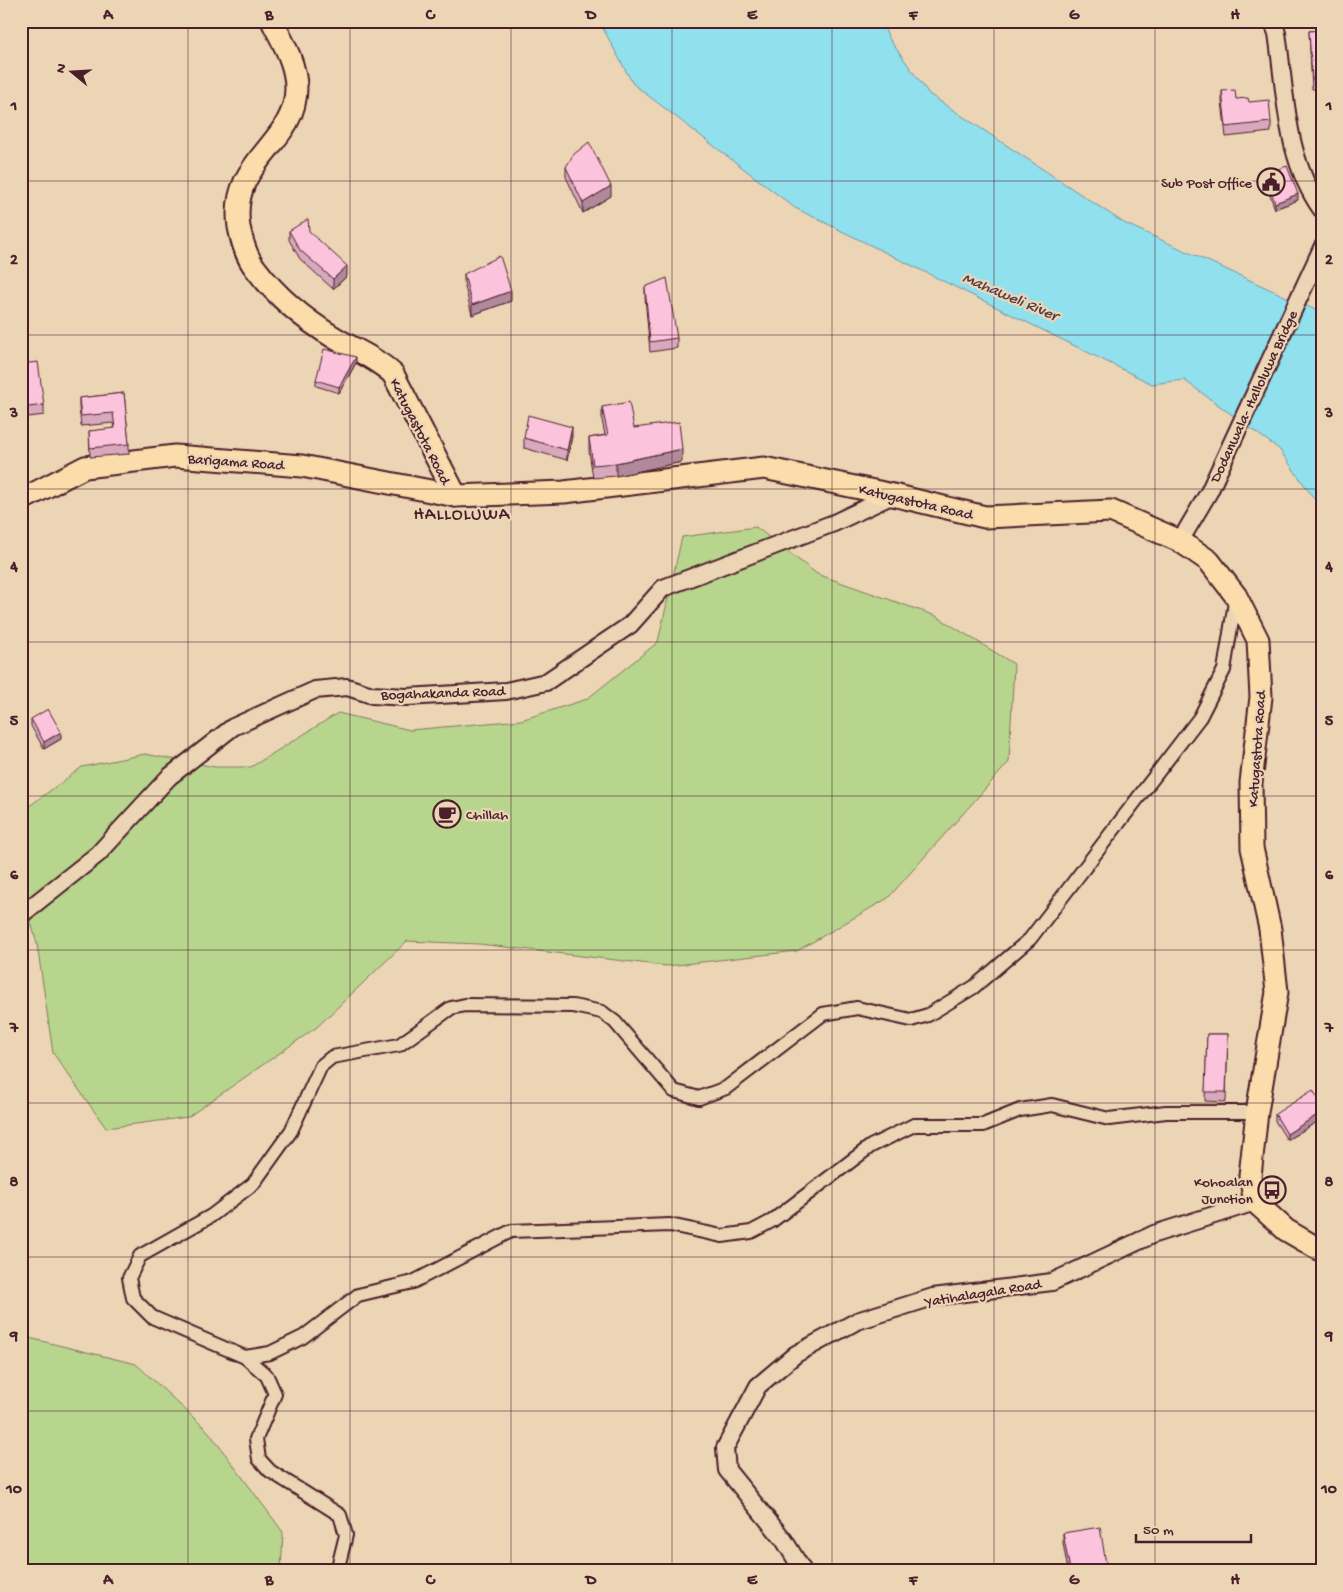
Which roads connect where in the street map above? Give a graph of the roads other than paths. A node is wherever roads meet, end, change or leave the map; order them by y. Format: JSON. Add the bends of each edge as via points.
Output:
{"nodes":[{"id":1,"x":272,"y":21,"type":"edge"},
{"id":2,"x":1272,"y":21,"type":"edge"},
{"id":3,"x":1322,"y":210,"type":"edge"},
{"id":4,"x":1322,"y":248,"type":"edge"},
{"id":5,"x":893,"y":495,"type":"junction"},
{"id":6,"x":456,"y":496,"type":"junction"},
{"id":7,"x":21,"y":500,"type":"edge"},
{"id":8,"x":1180,"y":541,"type":"junction"},
{"id":9,"x":1236,"y":596,"type":"junction"},
{"id":10,"x":21,"y":915,"type":"edge"},
{"id":11,"x":1258,"y":1112,"type":"junction"},
{"id":12,"x":1255,"y":1202,"type":"junction"},
{"id":13,"x":1322,"y":1251,"type":"edge"},
{"id":14,"x":246,"y":1357,"type":"junction"},
{"id":15,"x":337,"y":1571,"type":"edge"},
{"id":16,"x":803,"y":1571,"type":"edge"}],
"edges":[{"from":1,"to":6,"type":"main road","name":"Katugastota Road","via":[[293,65],[295,103],[288,124],[252,168],[240,190],[237,213],[242,242],[271,289],[295,310],[333,337],[380,362],[393,374]]},
{"from":2,"to":3,"type":"street","via":[[1277,33],[1294,154],[1308,191]]},
{"from":4,"to":8,"type":"street","name":"Dodanwala- Halloluwa Bridge","via":[[1215,478]]},
{"from":5,"to":6,"type":"main road","name":"Katugastota Road","via":[[764,468],[564,492]]},
{"from":5,"to":8,"type":"main road","name":"Katugastota Road","via":[[984,517],[1111,511]]},
{"from":5,"to":10,"type":"street","name":"Bogahakanda Road","via":[[834,523],[663,588],[630,625],[546,682],[506,691],[407,696],[372,694],[347,687],[315,690],[233,727],[169,777],[98,854]]},
{"from":6,"to":7,"type":"main road","name":"Barigama Road","via":[[302,466],[175,456],[85,468]]},
{"from":8,"to":9,"type":"main road","name":"Katugastota Road","via":[[1210,561]]},
{"from":9,"to":11,"type":"main road","name":"Katugastota Road","via":[[1258,640],[1261,696],[1251,783],[1252,848],[1270,929],[1277,992]]},
{"from":9,"to":14,"type":"street","via":[[1224,670],[1200,716],[1030,939],[974,988],[928,1015],[911,1020],[857,1008],[823,1014],[726,1088],[699,1098],[674,1091],[615,1022],[602,1012],[573,1006],[465,1005],[451,1008],[400,1045],[332,1057],[321,1066],[290,1131],[253,1184],[211,1216],[140,1256],[129,1278],[133,1298],[152,1317]]},
{"from":11,"to":12,"type":"main road","name":"Katugastota Road","via":[[1250,1176]]},
{"from":11,"to":14,"type":"street","via":[[1166,1112],[1109,1119],[1052,1106],[1020,1110],[983,1125],[914,1125],[871,1146],[772,1221],[751,1232],[722,1236],[670,1225],[511,1232],[413,1282],[358,1295],[303,1337],[270,1353]]},
{"from":12,"to":13,"type":"main road","via":[[1286,1230]]},
{"from":12,"to":16,"type":"street","name":"Yatihalagala Road","via":[[1154,1234],[1052,1282],[933,1297],[857,1321],[796,1354],[758,1386],[725,1448],[727,1470],[784,1540]]},
{"from":14,"to":15,"type":"street","via":[[267,1376],[274,1394],[256,1439],[259,1460],[270,1471],[340,1515],[346,1535]]}]}
